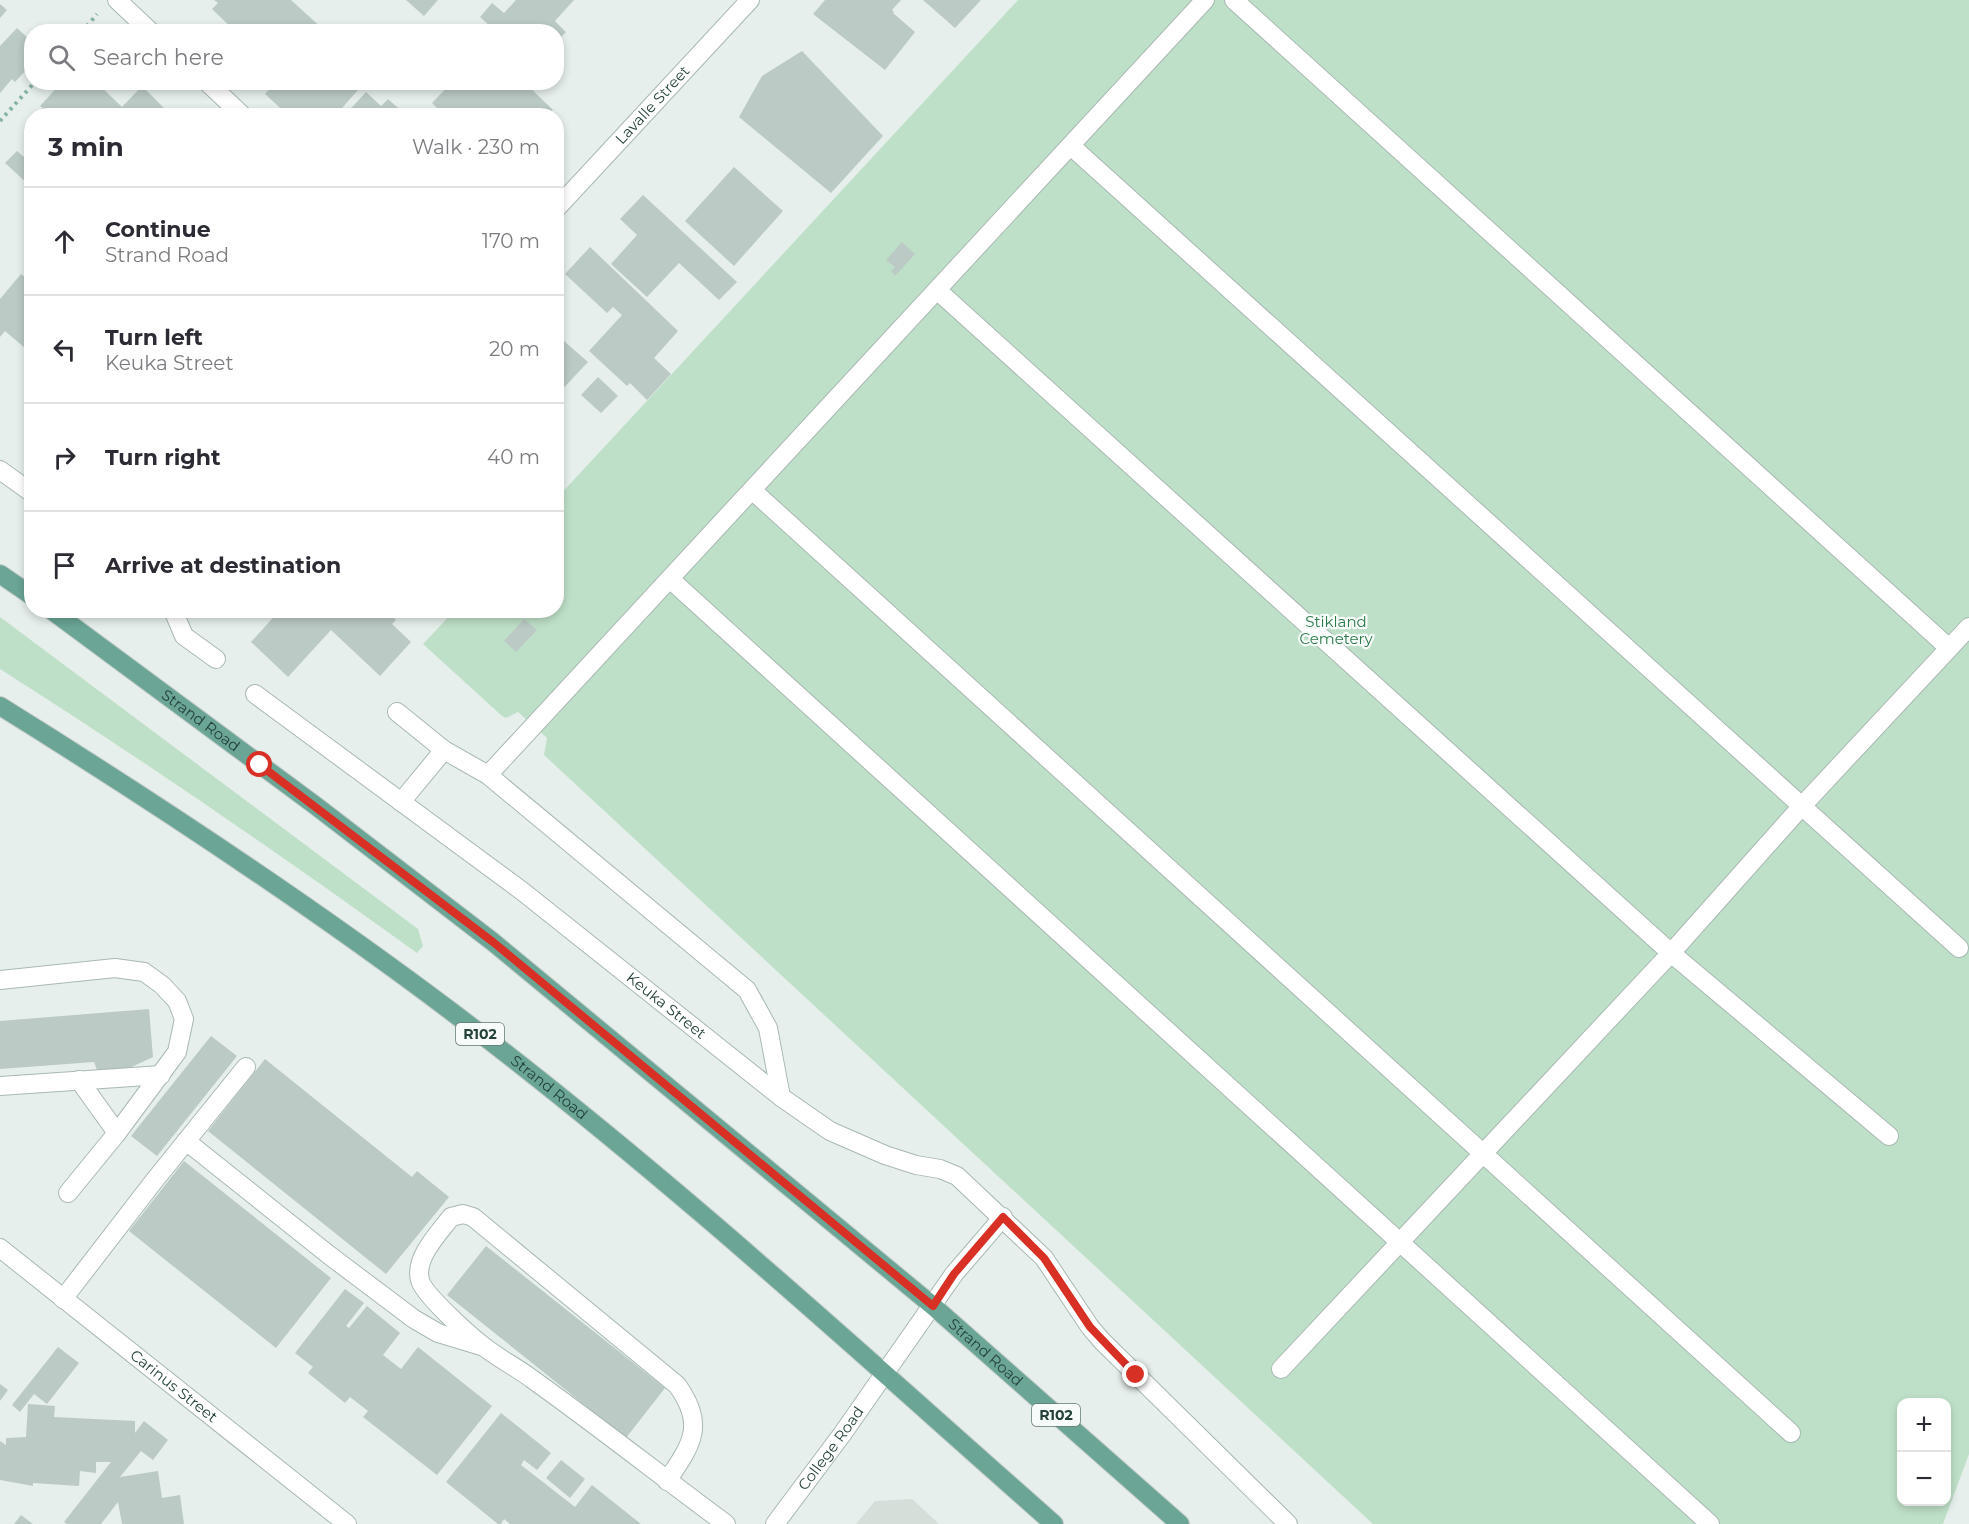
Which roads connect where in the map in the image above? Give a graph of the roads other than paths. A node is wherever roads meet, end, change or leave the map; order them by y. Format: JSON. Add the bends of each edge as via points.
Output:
{"nodes":[{"id":1,"x":750,"y":0,"type":"edge"},
{"id":2,"x":1205,"y":0,"type":"edge"},
{"id":3,"x":1234,"y":0,"type":"edge"},
{"id":4,"x":125,"y":3,"type":"edge"},
{"id":5,"x":144,"y":24,"type":"edge"},
{"id":6,"x":215,"y":90,"type":"edge"},
{"id":7,"x":235,"y":108,"type":"edge"},
{"id":8,"x":1071,"y":146,"type":"junction"},
{"id":9,"x":564,"y":200,"type":"edge"},
{"id":10,"x":937,"y":290,"type":"junction"},
{"id":11,"x":0,"y":470,"type":"edge"},
{"id":12,"x":24,"y":488,"type":"edge"},
{"id":13,"x":752,"y":490,"type":"junction"},
{"id":14,"x":0,"y":573,"type":"edge"},
{"id":15,"x":670,"y":579,"type":"junction"},
{"id":16,"x":24,"y":591,"type":"edge"},
{"id":17,"x":62,"y":618,"type":"edge"},
{"id":18,"x":176,"y":618,"type":"edge"},
{"id":19,"x":1969,"y":627,"type":"edge"},
{"id":20,"x":1949,"y":648,"type":"junction"},
{"id":21,"x":216,"y":659,"type":"dead end"},
{"id":22,"x":255,"y":694,"type":"dead end"},
{"id":23,"x":0,"y":706,"type":"edge"},
{"id":24,"x":397,"y":712,"type":"dead end"},
{"id":25,"x":444,"y":750,"type":"junction"},
{"id":26,"x":488,"y":776,"type":"junction"},
{"id":27,"x":401,"y":802,"type":"junction"},
{"id":28,"x":1801,"y":807,"type":"junction"},
{"id":29,"x":1959,"y":948,"type":"dead end"},
{"id":30,"x":1671,"y":953,"type":"junction"},
{"id":31,"x":0,"y":980,"type":"edge"},
{"id":32,"x":246,"y":1067,"type":"dead end"},
{"id":33,"x":161,"y":1075,"type":"junction"},
{"id":34,"x":79,"y":1080,"type":"junction"},
{"id":35,"x":0,"y":1086,"type":"edge"},
{"id":36,"x":781,"y":1097,"type":"junction"},
{"id":37,"x":117,"y":1133,"type":"junction"},
{"id":38,"x":1889,"y":1136,"type":"dead end"},
{"id":39,"x":186,"y":1141,"type":"junction"},
{"id":40,"x":1484,"y":1152,"type":"junction"},
{"id":41,"x":68,"y":1193,"type":"dead end"},
{"id":42,"x":1003,"y":1217,"type":"junction"},
{"id":43,"x":1400,"y":1242,"type":"junction"},
{"id":44,"x":0,"y":1248,"type":"edge"},
{"id":45,"x":63,"y":1299,"type":"junction"},
{"id":46,"x":933,"y":1306,"type":"junction"},
{"id":47,"x":482,"y":1346,"type":"junction"},
{"id":48,"x":1281,"y":1369,"type":"dead end"},
{"id":49,"x":885,"y":1372,"type":"junction"},
{"id":50,"x":1791,"y":1433,"type":"dead end"},
{"id":51,"x":667,"y":1481,"type":"junction"},
{"id":52,"x":346,"y":1524,"type":"edge"},
{"id":53,"x":726,"y":1524,"type":"edge"},
{"id":54,"x":775,"y":1524,"type":"edge"},
{"id":55,"x":1054,"y":1524,"type":"edge"},
{"id":56,"x":1180,"y":1524,"type":"edge"},
{"id":57,"x":1288,"y":1524,"type":"edge"},
{"id":58,"x":1710,"y":1524,"type":"edge"}],
"edges":[{"from":1,"to":9,"type":"street","name":"Lavalle Street"},
{"from":2,"to":8,"type":"street"},
{"from":3,"to":20,"type":"street"},
{"from":4,"to":5,"type":"street"},
{"from":6,"to":7,"type":"street"},
{"from":8,"to":10,"type":"street"},
{"from":8,"to":28,"type":"street"},
{"from":10,"to":13,"type":"street"},
{"from":10,"to":30,"type":"street"},
{"from":11,"to":12,"type":"street"},
{"from":13,"to":15,"type":"street"},
{"from":13,"to":40,"type":"street"},
{"from":14,"to":16,"type":"main road"},
{"from":15,"to":26,"type":"street"},
{"from":15,"to":43,"type":"street"},
{"from":17,"to":46,"type":"main road","name":"Strand Road","number":"R102","via":[[493,942]]},
{"from":18,"to":21,"type":"street","via":[[184,636]]},
{"from":19,"to":20,"type":"street"},
{"from":20,"to":28,"type":"street"},
{"from":22,"to":27,"type":"street","name":"Keuka Street"},
{"from":23,"to":49,"type":"main road","name":"Strand Road","number":"R102","via":[[283,890],[456,1015],[658,1176]]},
{"from":24,"to":25,"type":"street"},
{"from":25,"to":26,"type":"street"},
{"from":25,"to":27,"type":"street"},
{"from":26,"to":36,"type":"street","via":[[747,990],[768,1028]]},
{"from":27,"to":36,"type":"street","name":"Keuka Street","via":[[522,891]]},
{"from":28,"to":29,"type":"street"},
{"from":28,"to":30,"type":"street"},
{"from":30,"to":38,"type":"street"},
{"from":30,"to":40,"type":"street"},
{"from":31,"to":33,"type":"street","via":[[115,968],[144,972],[177,1001],[184,1019],[177,1052]]},
{"from":32,"to":39,"type":"street"},
{"from":33,"to":34,"type":"street"},
{"from":33,"to":37,"type":"street"},
{"from":34,"to":35,"type":"street"},
{"from":34,"to":37,"type":"street"},
{"from":36,"to":42,"type":"street","name":"Keuka Street","via":[[830,1131],[863,1146],[957,1176]]},
{"from":37,"to":41,"type":"street"},
{"from":39,"to":45,"type":"street"},
{"from":39,"to":47,"type":"street","via":[[414,1319],[438,1333]]},
{"from":40,"to":43,"type":"street"},
{"from":40,"to":50,"type":"street"},
{"from":42,"to":46,"type":"street","via":[[954,1274]]},
{"from":42,"to":57,"type":"street","name":"Keuka Street","via":[[1044,1258],[1102,1341]]},
{"from":43,"to":48,"type":"street"},
{"from":43,"to":58,"type":"street"},
{"from":44,"to":45,"type":"street","name":"Carinus Street"},
{"from":45,"to":52,"type":"street","name":"Carinus Street"},
{"from":46,"to":49,"type":"street","name":"College Road"},
{"from":46,"to":56,"type":"main road","name":"Strand Road","number":"R102"},
{"from":47,"to":51,"type":"street","via":[[530,1377]]},
{"from":47,"to":51,"type":"street","via":[[431,1297],[420,1281],[425,1253],[456,1214],[473,1217],[486,1226],[677,1385],[688,1400],[693,1433],[689,1449]]},
{"from":49,"to":54,"type":"street","name":"College Road"},
{"from":49,"to":55,"type":"main road","name":"Strand Road","number":"R102"},
{"from":51,"to":53,"type":"street"}]}
